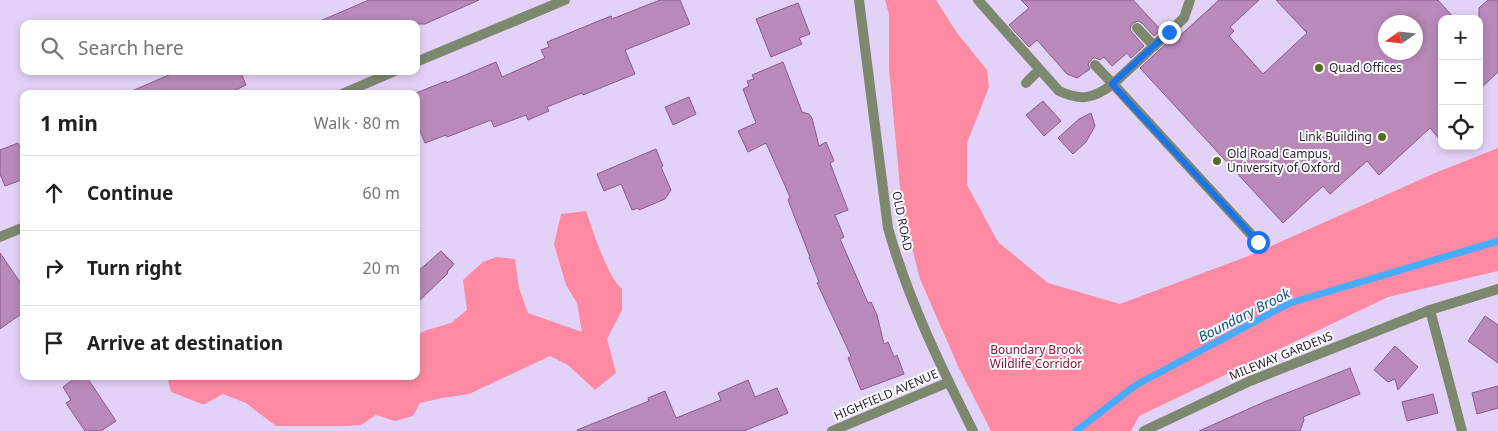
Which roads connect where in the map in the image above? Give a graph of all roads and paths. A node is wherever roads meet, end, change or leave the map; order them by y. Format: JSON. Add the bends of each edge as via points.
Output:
{"nodes":[{"id":1,"x":565,"y":0,"type":"edge"},
{"id":2,"x":859,"y":0,"type":"edge"},
{"id":3,"x":978,"y":0,"type":"edge"},
{"id":4,"x":1190,"y":0,"type":"edge"},
{"id":5,"x":1137,"y":28,"type":"dead end"},
{"id":6,"x":1154,"y":46,"type":"junction"},
{"id":7,"x":420,"y":60,"type":"edge"},
{"id":8,"x":1095,"y":65,"type":"dead end"},
{"id":9,"x":1039,"y":70,"type":"junction"},
{"id":10,"x":386,"y":75,"type":"edge"},
{"id":11,"x":1026,"y":83,"type":"dead end"},
{"id":12,"x":1112,"y":84,"type":"junction"},
{"id":13,"x":351,"y":90,"type":"edge"},
{"id":14,"x":20,"y":229,"type":"edge"},
{"id":15,"x":0,"y":237,"type":"edge"},
{"id":16,"x":1258,"y":242,"type":"dead end"},
{"id":17,"x":1498,"y":289,"type":"edge"},
{"id":18,"x":1430,"y":310,"type":"junction"},
{"id":19,"x":949,"y":382,"type":"junction"},
{"id":20,"x":832,"y":431,"type":"edge"},
{"id":21,"x":973,"y":431,"type":"edge"},
{"id":22,"x":1144,"y":431,"type":"edge"},
{"id":23,"x":1462,"y":431,"type":"edge"}],
"edges":[{"from":1,"to":7,"type":"street"},
{"from":2,"to":19,"type":"street","name":"OLD ROAD","via":[[888,228],[911,299]]},
{"from":3,"to":9,"type":"street"},
{"from":4,"to":6,"type":"street","via":[[1184,18]]},
{"from":5,"to":6,"type":"street"},
{"from":6,"to":12,"type":"street"},
{"from":8,"to":12,"type":"street"},
{"from":9,"to":11,"type":"street"},
{"from":9,"to":12,"type":"street","via":[[1059,91],[1072,97],[1100,94]]},
{"from":10,"to":13,"type":"street"},
{"from":12,"to":16,"type":"street"},
{"from":14,"to":15,"type":"street"},
{"from":17,"to":18,"type":"street","name":"MILEWAY GARDENS"},
{"from":18,"to":22,"type":"street","name":"MILEWAY GARDENS","via":[[1250,381]]},
{"from":18,"to":23,"type":"street"},
{"from":19,"to":20,"type":"street","name":"HIGHFIELD AVENUE"},
{"from":19,"to":21,"type":"street","name":"OLD ROAD"}]}
